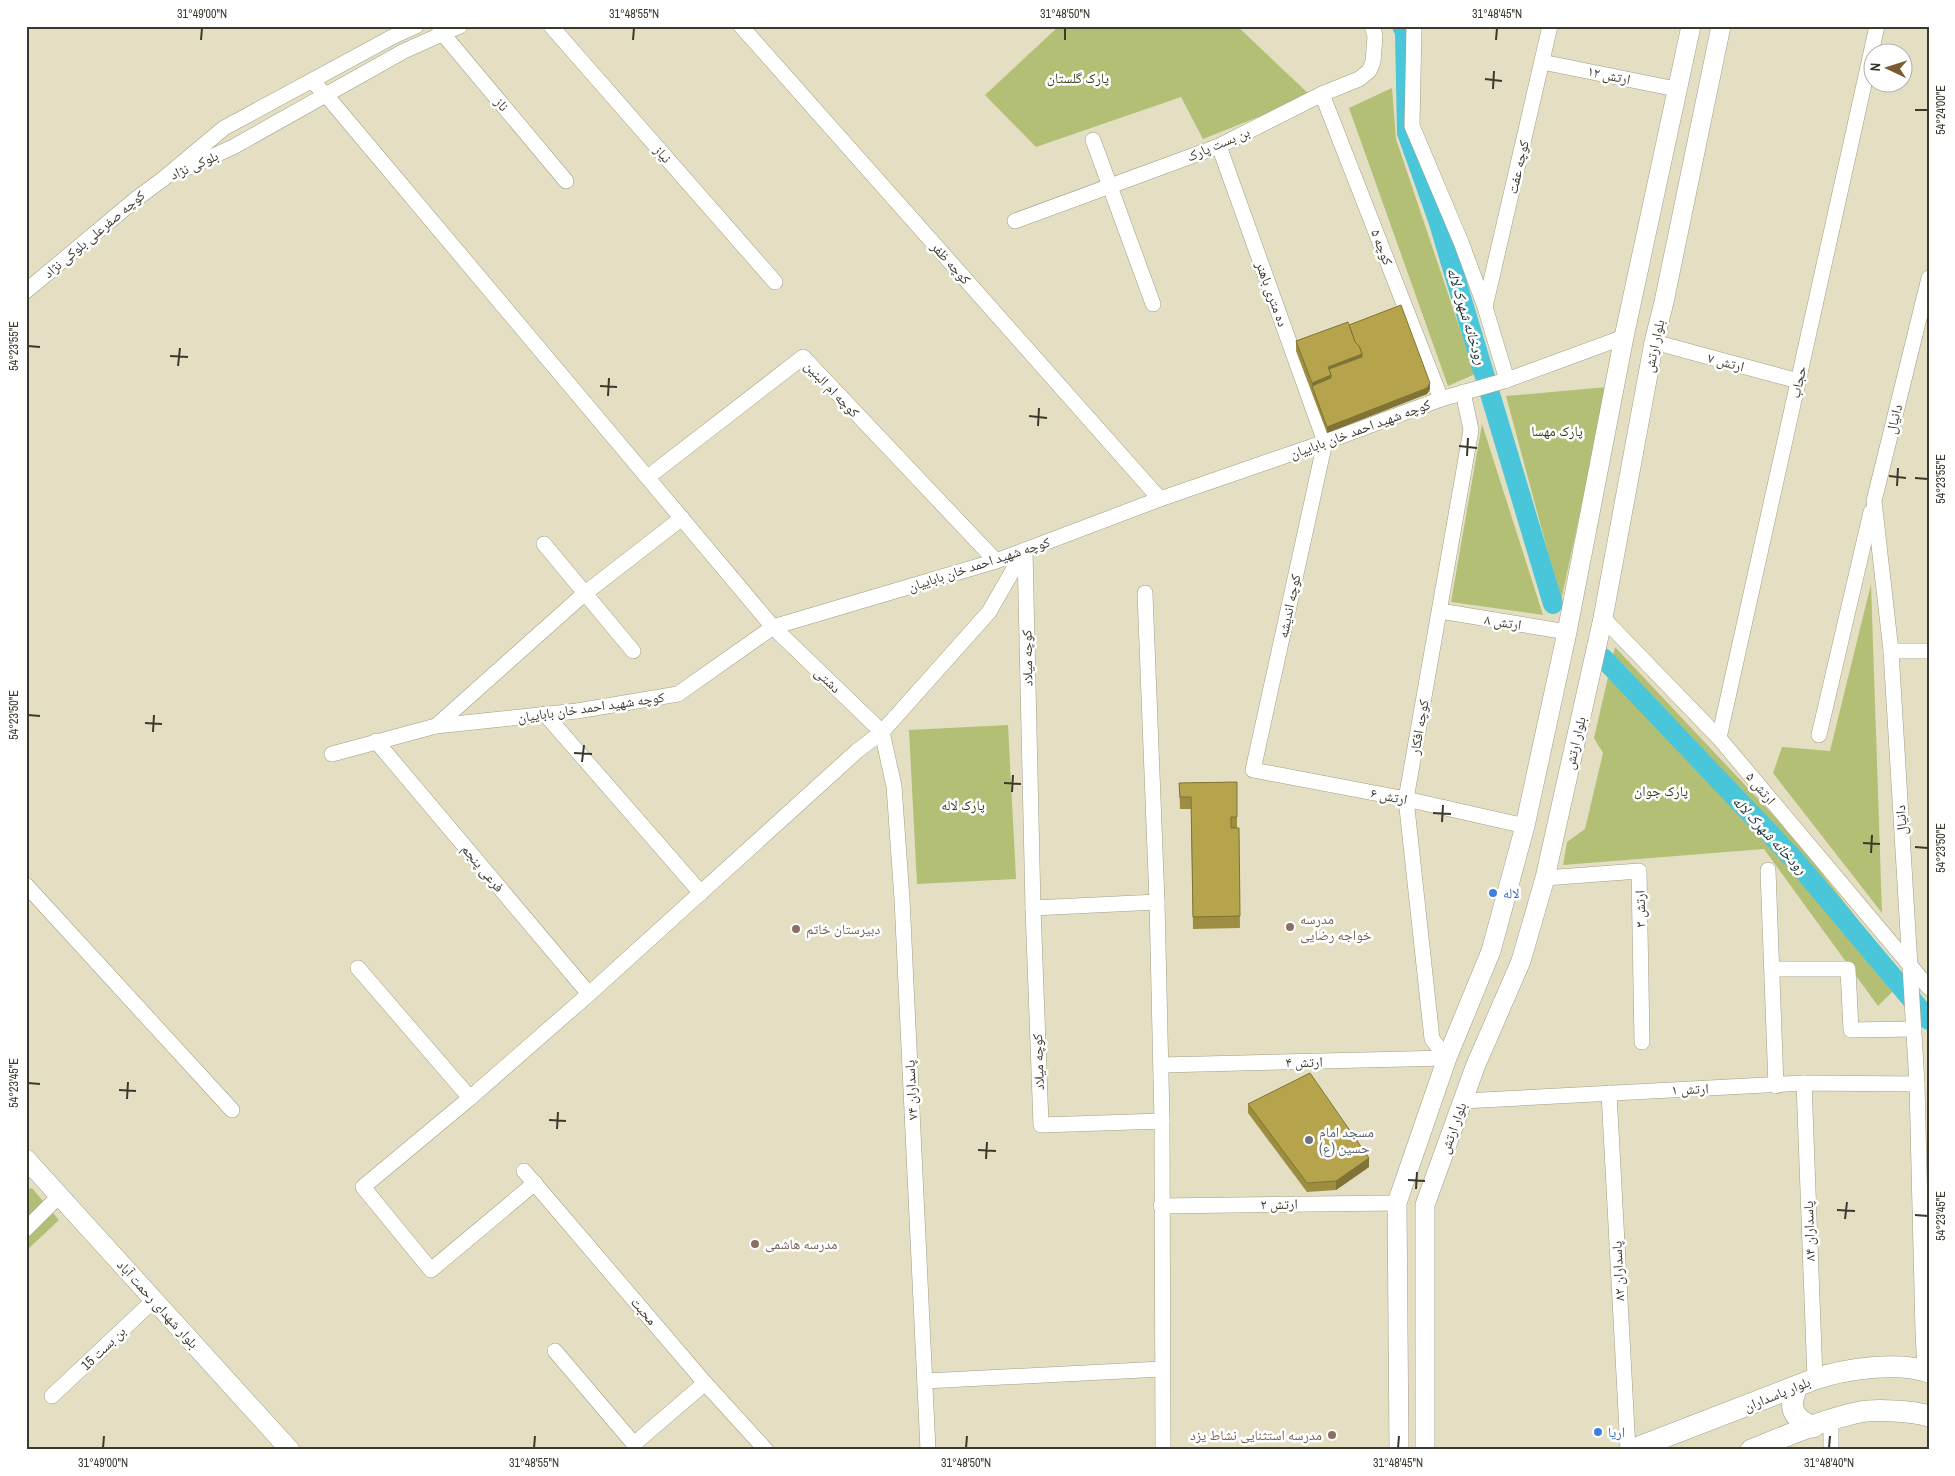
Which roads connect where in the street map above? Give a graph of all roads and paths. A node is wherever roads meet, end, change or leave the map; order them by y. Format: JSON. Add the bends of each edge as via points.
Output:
{"nodes":[{"id":1,"x":416,"y":26,"type":"edge"},
{"id":2,"x":460,"y":26,"type":"edge"},
{"id":3,"x":550,"y":26,"type":"edge"},
{"id":4,"x":741,"y":26,"type":"edge"},
{"id":5,"x":1372,"y":26,"type":"edge"},
{"id":6,"x":1414,"y":26,"type":"edge"},
{"id":7,"x":1550,"y":26,"type":"edge"},
{"id":8,"x":1691,"y":26,"type":"edge"},
{"id":9,"x":1721,"y":26,"type":"edge"},
{"id":10,"x":1877,"y":26,"type":"edge"},
{"id":11,"x":441,"y":30,"type":"edge"},
{"id":12,"x":392,"y":31,"type":"edge"},
{"id":13,"x":404,"y":51,"type":"junction"},
{"id":14,"x":1542,"y":62,"type":"junction"},
{"id":15,"x":312,"y":81,"type":"junction"},
{"id":16,"x":1676,"y":89,"type":"junction"},
{"id":17,"x":1322,"y":94,"type":"junction"},
{"id":18,"x":326,"y":95,"type":"junction"},
{"id":19,"x":1093,"y":140,"type":"dead end"},
{"id":20,"x":1219,"y":146,"type":"junction"},
{"id":21,"x":163,"y":179,"type":"junction"},
{"id":22,"x":566,"y":181,"type":"dead end"},
{"id":23,"x":1111,"y":186,"type":"junction"},
{"id":24,"x":1016,"y":221,"type":"dead end"},
{"id":25,"x":1929,"y":278,"type":"edge"},
{"id":26,"x":775,"y":282,"type":"dead end"},
{"id":27,"x":26,"y":290,"type":"edge"},
{"id":28,"x":1153,"y":304,"type":"dead end"},
{"id":29,"x":1485,"y":308,"type":"junction"},
{"id":30,"x":1624,"y":337,"type":"junction"},
{"id":31,"x":1654,"y":342,"type":"junction"},
{"id":32,"x":1502,"y":381,"type":"junction"},
{"id":33,"x":1798,"y":381,"type":"junction"},
{"id":34,"x":1467,"y":391,"type":"junction"},
{"id":35,"x":1441,"y":399,"type":"junction"},
{"id":36,"x":1325,"y":442,"type":"junction"},
{"id":37,"x":648,"y":477,"type":"junction"},
{"id":38,"x":1160,"y":499,"type":"junction"},
{"id":39,"x":1874,"y":501,"type":"junction"},
{"id":40,"x":682,"y":518,"type":"junction"},
{"id":41,"x":544,"y":544,"type":"dead end"},
{"id":42,"x":1025,"y":550,"type":"junction"},
{"id":43,"x":996,"y":561,"type":"junction"},
{"id":44,"x":1145,"y":593,"type":"dead end"},
{"id":45,"x":584,"y":594,"type":"junction"},
{"id":46,"x":1440,"y":611,"type":"junction"},
{"id":47,"x":1603,"y":618,"type":"junction"},
{"id":48,"x":773,"y":627,"type":"junction"},
{"id":49,"x":1567,"y":632,"type":"junction"},
{"id":50,"x":633,"y":651,"type":"dead end"},
{"id":51,"x":1891,"y":651,"type":"junction"},
{"id":52,"x":1929,"y":651,"type":"edge"},
{"id":53,"x":545,"y":714,"type":"junction"},
{"id":54,"x":436,"y":726,"type":"junction"},
{"id":55,"x":882,"y":732,"type":"junction"},
{"id":56,"x":1819,"y":735,"type":"dead end"},
{"id":57,"x":1719,"y":738,"type":"junction"},
{"id":58,"x":376,"y":741,"type":"junction"},
{"id":59,"x":332,"y":754,"type":"dead end"},
{"id":60,"x":1253,"y":770,"type":"joint"},
{"id":61,"x":1406,"y":799,"type":"junction"},
{"id":62,"x":1525,"y":826,"type":"junction"},
{"id":63,"x":1768,"y":870,"type":"dead end"},
{"id":64,"x":1545,"y":878,"type":"junction"},
{"id":65,"x":26,"y":885,"type":"edge"},
{"id":66,"x":701,"y":893,"type":"junction"},
{"id":67,"x":1156,"y":902,"type":"junction"},
{"id":68,"x":1033,"y":908,"type":"junction"},
{"id":69,"x":1910,"y":966,"type":"junction"},
{"id":70,"x":358,"y":968,"type":"dead end"},
{"id":71,"x":1772,"y":969,"type":"junction"},
{"id":72,"x":1929,"y":988,"type":"edge"},
{"id":73,"x":589,"y":994,"type":"junction"},
{"id":74,"x":1914,"y":1029,"type":"junction"},
{"id":75,"x":1642,"y":1042,"type":"dead end"},
{"id":76,"x":1447,"y":1058,"type":"junction"},
{"id":77,"x":1916,"y":1058,"type":"junction"},
{"id":78,"x":1162,"y":1066,"type":"junction"},
{"id":79,"x":1475,"y":1067,"type":"junction"},
{"id":80,"x":1929,"y":1072,"type":"edge"},
{"id":81,"x":1804,"y":1083,"type":"junction"},
{"id":82,"x":1917,"y":1084,"type":"junction"},
{"id":83,"x":1776,"y":1086,"type":"junction"},
{"id":84,"x":1609,"y":1093,"type":"junction"},
{"id":85,"x":470,"y":1098,"type":"junction"},
{"id":86,"x":1463,"y":1101,"type":"junction"},
{"id":87,"x":232,"y":1110,"type":"dead end"},
{"id":88,"x":1162,"y":1121,"type":"junction"},
{"id":89,"x":26,"y":1159,"type":"edge"},
{"id":90,"x":524,"y":1171,"type":"dead end"},
{"id":91,"x":535,"y":1183,"type":"junction"},
{"id":92,"x":59,"y":1196,"type":"junction"},
{"id":93,"x":1398,"y":1203,"type":"junction"},
{"id":94,"x":1161,"y":1206,"type":"junction"},
{"id":95,"x":26,"y":1229,"type":"edge"},
{"id":96,"x":154,"y":1300,"type":"junction"},
{"id":97,"x":1926,"y":1332,"type":"edge"},
{"id":98,"x":555,"y":1351,"type":"dead end"},
{"id":99,"x":1162,"y":1369,"type":"junction"},
{"id":100,"x":1927,"y":1371,"type":"edge"},
{"id":101,"x":925,"y":1381,"type":"junction"},
{"id":102,"x":706,"y":1383,"type":"junction"},
{"id":103,"x":1806,"y":1383,"type":"junction"},
{"id":104,"x":52,"y":1396,"type":"dead end"},
{"id":105,"x":1770,"y":1397,"type":"junction"},
{"id":106,"x":1929,"y":1416,"type":"edge"},
{"id":107,"x":1822,"y":1424,"type":"junction"},
{"id":108,"x":1783,"y":1437,"type":"junction"},
{"id":109,"x":636,"y":1447,"type":"edge"},
{"id":110,"x":290,"y":1450,"type":"edge"},
{"id":111,"x":766,"y":1450,"type":"edge"},
{"id":112,"x":928,"y":1450,"type":"edge"},
{"id":113,"x":1163,"y":1450,"type":"edge"},
{"id":114,"x":1399,"y":1450,"type":"edge"},
{"id":115,"x":1425,"y":1450,"type":"edge"},
{"id":116,"x":1629,"y":1450,"type":"edge"},
{"id":117,"x":1750,"y":1450,"type":"edge"},
{"id":118,"x":1831,"y":1450,"type":"edge"}],
"edges":[{"from":1,"to":12,"type":"street","name":"بلوکی نژاد"},
{"from":2,"to":11,"type":"street","name":"بلوکی نژاد"},
{"from":3,"to":26,"type":"street","name":"نیاز"},
{"from":4,"to":38,"type":"street","name":"کوچه ظفر"},
{"from":5,"to":17,"type":"street","name":"بن بست پارک","via":[[1375,50],[1369,71],[1359,79]]},
{"from":6,"to":29,"type":"street","via":[[1412,126]]},
{"from":7,"to":14,"type":"street","name":"کوچه عفت"},
{"from":8,"to":16,"type":"street","name":"بلوار ارتش"},
{"from":9,"to":31,"type":"street","name":"بلوار ارتش"},
{"from":10,"to":33,"type":"street","name":"حجاب"},
{"from":11,"to":13,"type":"street","name":"بلوکی نژاد"},
{"from":11,"to":22,"type":"street","name":"ناز"},
{"from":12,"to":13,"type":"street"},
{"from":12,"to":15,"type":"street","name":"بلوکی نژاد"},
{"from":13,"to":18,"type":"street","name":"بلوکی نژاد"},
{"from":14,"to":16,"type":"street","name":"ارتش ۱۲"},
{"from":14,"to":29,"type":"street","name":"کوچه عفت"},
{"from":15,"to":18,"type":"street","name":"دشتی"},
{"from":15,"to":21,"type":"street","name":"بلوکی نژاد","via":[[224,128]]},
{"from":16,"to":30,"type":"street","name":"بلوار ارتش"},
{"from":17,"to":20,"type":"street","name":"بن بست پارک"},
{"from":17,"to":35,"type":"street","name":"کوچه ۵"},
{"from":18,"to":21,"type":"street","name":"بلوکی نژاد","via":[[233,147]]},
{"from":18,"to":37,"type":"street","name":"دشتی"},
{"from":19,"to":23,"type":"street"},
{"from":20,"to":23,"type":"street","name":"بن بست پارک"},
{"from":20,"to":36,"type":"street","name":"ده متری باهنر"},
{"from":21,"to":27,"type":"street","name":"کوچه صفرعلی بلوکی نژاد"},
{"from":23,"to":24,"type":"street","name":"بن بست پارک"},
{"from":23,"to":28,"type":"street"},
{"from":25,"to":39,"type":"street","name":"دانیال"},
{"from":29,"to":32,"type":"street"},
{"from":30,"to":31,"type":"street"},
{"from":30,"to":32,"type":"street","name":"کوچه شهید احمد خان باباییان"},
{"from":30,"to":49,"type":"street","name":"بلوار ارتش"},
{"from":31,"to":33,"type":"street","name":"ارتش ۷"},
{"from":31,"to":47,"type":"street","name":"بلوار ارتش"},
{"from":32,"to":34,"type":"street","name":"کوچه شهید احمد خان باباییان"},
{"from":33,"to":57,"type":"street","name":"حجاب"},
{"from":34,"to":35,"type":"street","name":"کوچه شهید احمد خان باباییان"},
{"from":34,"to":46,"type":"street","name":"کوچه افکار","via":[[1471,430]]},
{"from":35,"to":36,"type":"street","name":"کوچه شهید احمد خان باباییان"},
{"from":36,"to":38,"type":"street","name":"کوچه شهید احمد خان باباییان"},
{"from":36,"to":60,"type":"street","name":"کوچه اندیشه"},
{"from":37,"to":40,"type":"street","name":"دشتی"},
{"from":37,"to":43,"type":"street","name":"کوچه ام البنین","via":[[803,358]]},
{"from":38,"to":42,"type":"street","name":"کوچه شهید احمد خان باباییان"},
{"from":39,"to":51,"type":"street","name":"دانیال"},
{"from":39,"to":56,"type":"street"},
{"from":40,"to":45,"type":"street"},
{"from":40,"to":48,"type":"street","name":"دشتی"},
{"from":41,"to":45,"type":"street"},
{"from":42,"to":43,"type":"street","name":"کوچه شهید احمد خان باباییان"},
{"from":42,"to":55,"type":"street","via":[[989,612]]},
{"from":42,"to":68,"type":"street","name":"کوچه میلاد"},
{"from":43,"to":48,"type":"street","name":"کوچه شهید احمد خان باباییان"},
{"from":44,"to":67,"type":"street"},
{"from":45,"to":50,"type":"street"},
{"from":45,"to":54,"type":"street"},
{"from":46,"to":49,"type":"street","name":"ارتش ۸"},
{"from":46,"to":61,"type":"street","name":"کوچه افکار"},
{"from":47,"to":57,"type":"street","name":"ارتش ۵"},
{"from":47,"to":64,"type":"street","name":"بلوار ارتش"},
{"from":48,"to":53,"type":"street","name":"کوچه شهید احمد خان باباییان","via":[[678,694]]},
{"from":48,"to":55,"type":"street","name":"دشتی"},
{"from":49,"to":62,"type":"street","name":"بلوار ارتش"},
{"from":51,"to":52,"type":"street"},
{"from":51,"to":69,"type":"street","name":"دانیال"},
{"from":53,"to":54,"type":"street","name":"کوچه شهید احمد خان باباییان"},
{"from":53,"to":66,"type":"street"},
{"from":54,"to":58,"type":"street","name":"کوچه شهید احمد خان باباییان"},
{"from":55,"to":66,"type":"street","via":[[856,751]]},
{"from":55,"to":101,"type":"street","name":"پاسداران ۷۴","via":[[894,786],[901,880]]},
{"from":57,"to":69,"type":"street","name":"ارتش ۵"},
{"from":58,"to":59,"type":"street","name":"کوچه شهید احمد خان باباییان"},
{"from":58,"to":73,"type":"street","name":"فرعی پنجم"},
{"from":60,"to":61,"type":"street","name":"ارتش ۶"},
{"from":61,"to":62,"type":"street","name":"ارتش ۶"},
{"from":61,"to":76,"type":"street","name":"کوچه افکار","via":[[1432,1039]]},
{"from":62,"to":76,"type":"street","name":"بلوار ارتش","via":[[1491,951]]},
{"from":63,"to":71,"type":"street"},
{"from":64,"to":75,"type":"street","name":"ارتش ۳","via":[[1639,871]]},
{"from":64,"to":79,"type":"street","name":"بلوار ارتش","via":[[1521,961]]},
{"from":65,"to":87,"type":"street"},
{"from":66,"to":73,"type":"street"},
{"from":67,"to":68,"type":"street"},
{"from":67,"to":78,"type":"street"},
{"from":68,"to":88,"type":"street","name":"کوچه میلاد","via":[[1040,1125]]},
{"from":69,"to":72,"type":"street","name":"ارتش ۵"},
{"from":69,"to":74,"type":"street","name":"دانیال"},
{"from":70,"to":85,"type":"street"},
{"from":71,"to":74,"type":"street","via":[[1848,968],[1851,1030]]},
{"from":71,"to":83,"type":"street"},
{"from":73,"to":85,"type":"street"},
{"from":74,"to":77,"type":"street","name":"دانیال"},
{"from":76,"to":78,"type":"street","name":"ارتش ۴"},
{"from":76,"to":79,"type":"street"},
{"from":76,"to":93,"type":"street","name":"بلوار ارتش"},
{"from":77,"to":80,"type":"street"},
{"from":77,"to":82,"type":"street","name":"دانیال"},
{"from":78,"to":88,"type":"street"},
{"from":79,"to":86,"type":"street","name":"بلوار ارتش"},
{"from":81,"to":82,"type":"street","name":"ارتش ۱"},
{"from":81,"to":83,"type":"street","name":"ارتش ۱"},
{"from":81,"to":103,"type":"street","name":"پاسداران ۸۴"},
{"from":82,"to":97,"type":"street","name":"دانیال"},
{"from":83,"to":84,"type":"street","name":"ارتش ۱"},
{"from":84,"to":86,"type":"street","name":"ارتش ۱"},
{"from":84,"to":116,"type":"street","name":"پاسداران ۸۲"},
{"from":85,"to":91,"type":"street","via":[[363,1187],[432,1270]]},
{"from":86,"to":115,"type":"street","name":"بلوار ارتش","via":[[1425,1206]]},
{"from":88,"to":94,"type":"street"},
{"from":89,"to":92,"type":"street","name":"بلوار شهدای رحمت آباد"},
{"from":90,"to":91,"type":"street","name":"محبت"},
{"from":91,"to":102,"type":"street","name":"محبت"},
{"from":92,"to":95,"type":"street"},
{"from":92,"to":96,"type":"street","name":"بلوار شهدای رحمت آباد"},
{"from":93,"to":94,"type":"street","name":"ارتش ۲"},
{"from":93,"to":114,"type":"street","name":"بلوار ارتش"},
{"from":94,"to":99,"type":"street"},
{"from":96,"to":104,"type":"street","name":"بن بست 15"},
{"from":96,"to":110,"type":"street","name":"بلوار شهدای رحمت آباد"},
{"from":97,"to":100,"type":"street","name":"دانیال"},
{"from":98,"to":109,"type":"street"},
{"from":99,"to":101,"type":"street"},
{"from":99,"to":113,"type":"street"},
{"from":100,"to":103,"type":"main road","name":"بلوار پاسداران","via":[[1890,1366],[1837,1372]]},
{"from":101,"to":112,"type":"street","name":"پاسداران ۷۴"},
{"from":102,"to":109,"type":"street"},
{"from":102,"to":111,"type":"street","name":"محبت"},
{"from":103,"to":105,"type":"main road","name":"بلوار پاسداران"},
{"from":103,"to":107,"type":"main road","via":[[1792,1399],[1794,1412],[1801,1422]]},
{"from":105,"to":108,"type":"main road","via":[[1781,1403],[1788,1413],[1788,1426]]},
{"from":105,"to":116,"type":"main road","name":"بلوار پاسداران"},
{"from":106,"to":107,"type":"main road","via":[[1916,1412],[1861,1412]]},
{"from":107,"to":108,"type":"main road"},
{"from":107,"to":118,"type":"street"},
{"from":108,"to":117,"type":"main road"}]}
